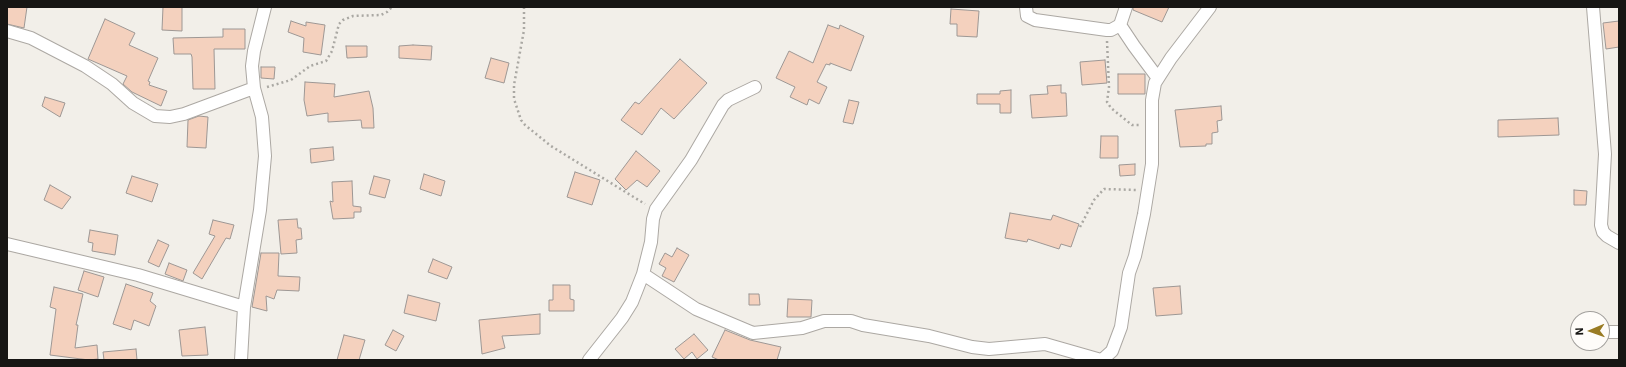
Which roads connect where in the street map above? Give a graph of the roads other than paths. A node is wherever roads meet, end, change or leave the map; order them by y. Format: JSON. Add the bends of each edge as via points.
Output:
{"nodes":[{"id":1,"x":265,"y":7,"type":"edge"},
{"id":2,"x":1026,"y":7,"type":"edge"},
{"id":3,"x":1126,"y":7,"type":"edge"},
{"id":4,"x":1210,"y":7,"type":"edge"},
{"id":5,"x":1594,"y":7,"type":"edge"},
{"id":6,"x":1120,"y":25,"type":"junction"},
{"id":7,"x":7,"y":31,"type":"edge"},
{"id":8,"x":1158,"y":77,"type":"junction"},
{"id":9,"x":755,"y":87,"type":"dead end"},
{"id":10,"x":254,"y":88,"type":"junction"},
{"id":11,"x":1619,"y":243,"type":"edge"},
{"id":12,"x":7,"y":244,"type":"edge"},
{"id":13,"x":643,"y":274,"type":"junction"},
{"id":14,"x":244,"y":307,"type":"junction"},
{"id":15,"x":241,"y":360,"type":"edge"},
{"id":16,"x":589,"y":360,"type":"edge"},
{"id":17,"x":1102,"y":360,"type":"edge"}],
"edges":[{"from":1,"to":10,"type":"street","via":[[254,51]]},
{"from":2,"to":6,"type":"street","via":[[1028,16],[1035,20],[1107,30]]},
{"from":3,"to":6,"type":"street"},
{"from":4,"to":8,"type":"street"},
{"from":5,"to":11,"type":"street","via":[[1605,154],[1601,225],[1607,236]]},
{"from":6,"to":8,"type":"street"},
{"from":7,"to":10,"type":"street","via":[[31,38],[84,66],[154,116],[170,117],[184,114]]},
{"from":8,"to":17,"type":"street","via":[[1153,89],[1152,159],[1148,190],[1135,256],[1129,273],[1121,327],[1112,351]]},
{"from":9,"to":13,"type":"street","via":[[723,104],[691,160],[656,209]]},
{"from":10,"to":14,"type":"street","via":[[262,117],[265,156],[260,210]]},
{"from":12,"to":14,"type":"street","via":[[118,269]]},
{"from":13,"to":16,"type":"street","via":[[632,302],[622,318]]},
{"from":13,"to":17,"type":"street","via":[[696,309],[753,333],[802,328],[824,320],[851,321],[972,347],[989,349],[1045,344]]},
{"from":14,"to":15,"type":"street"}]}
